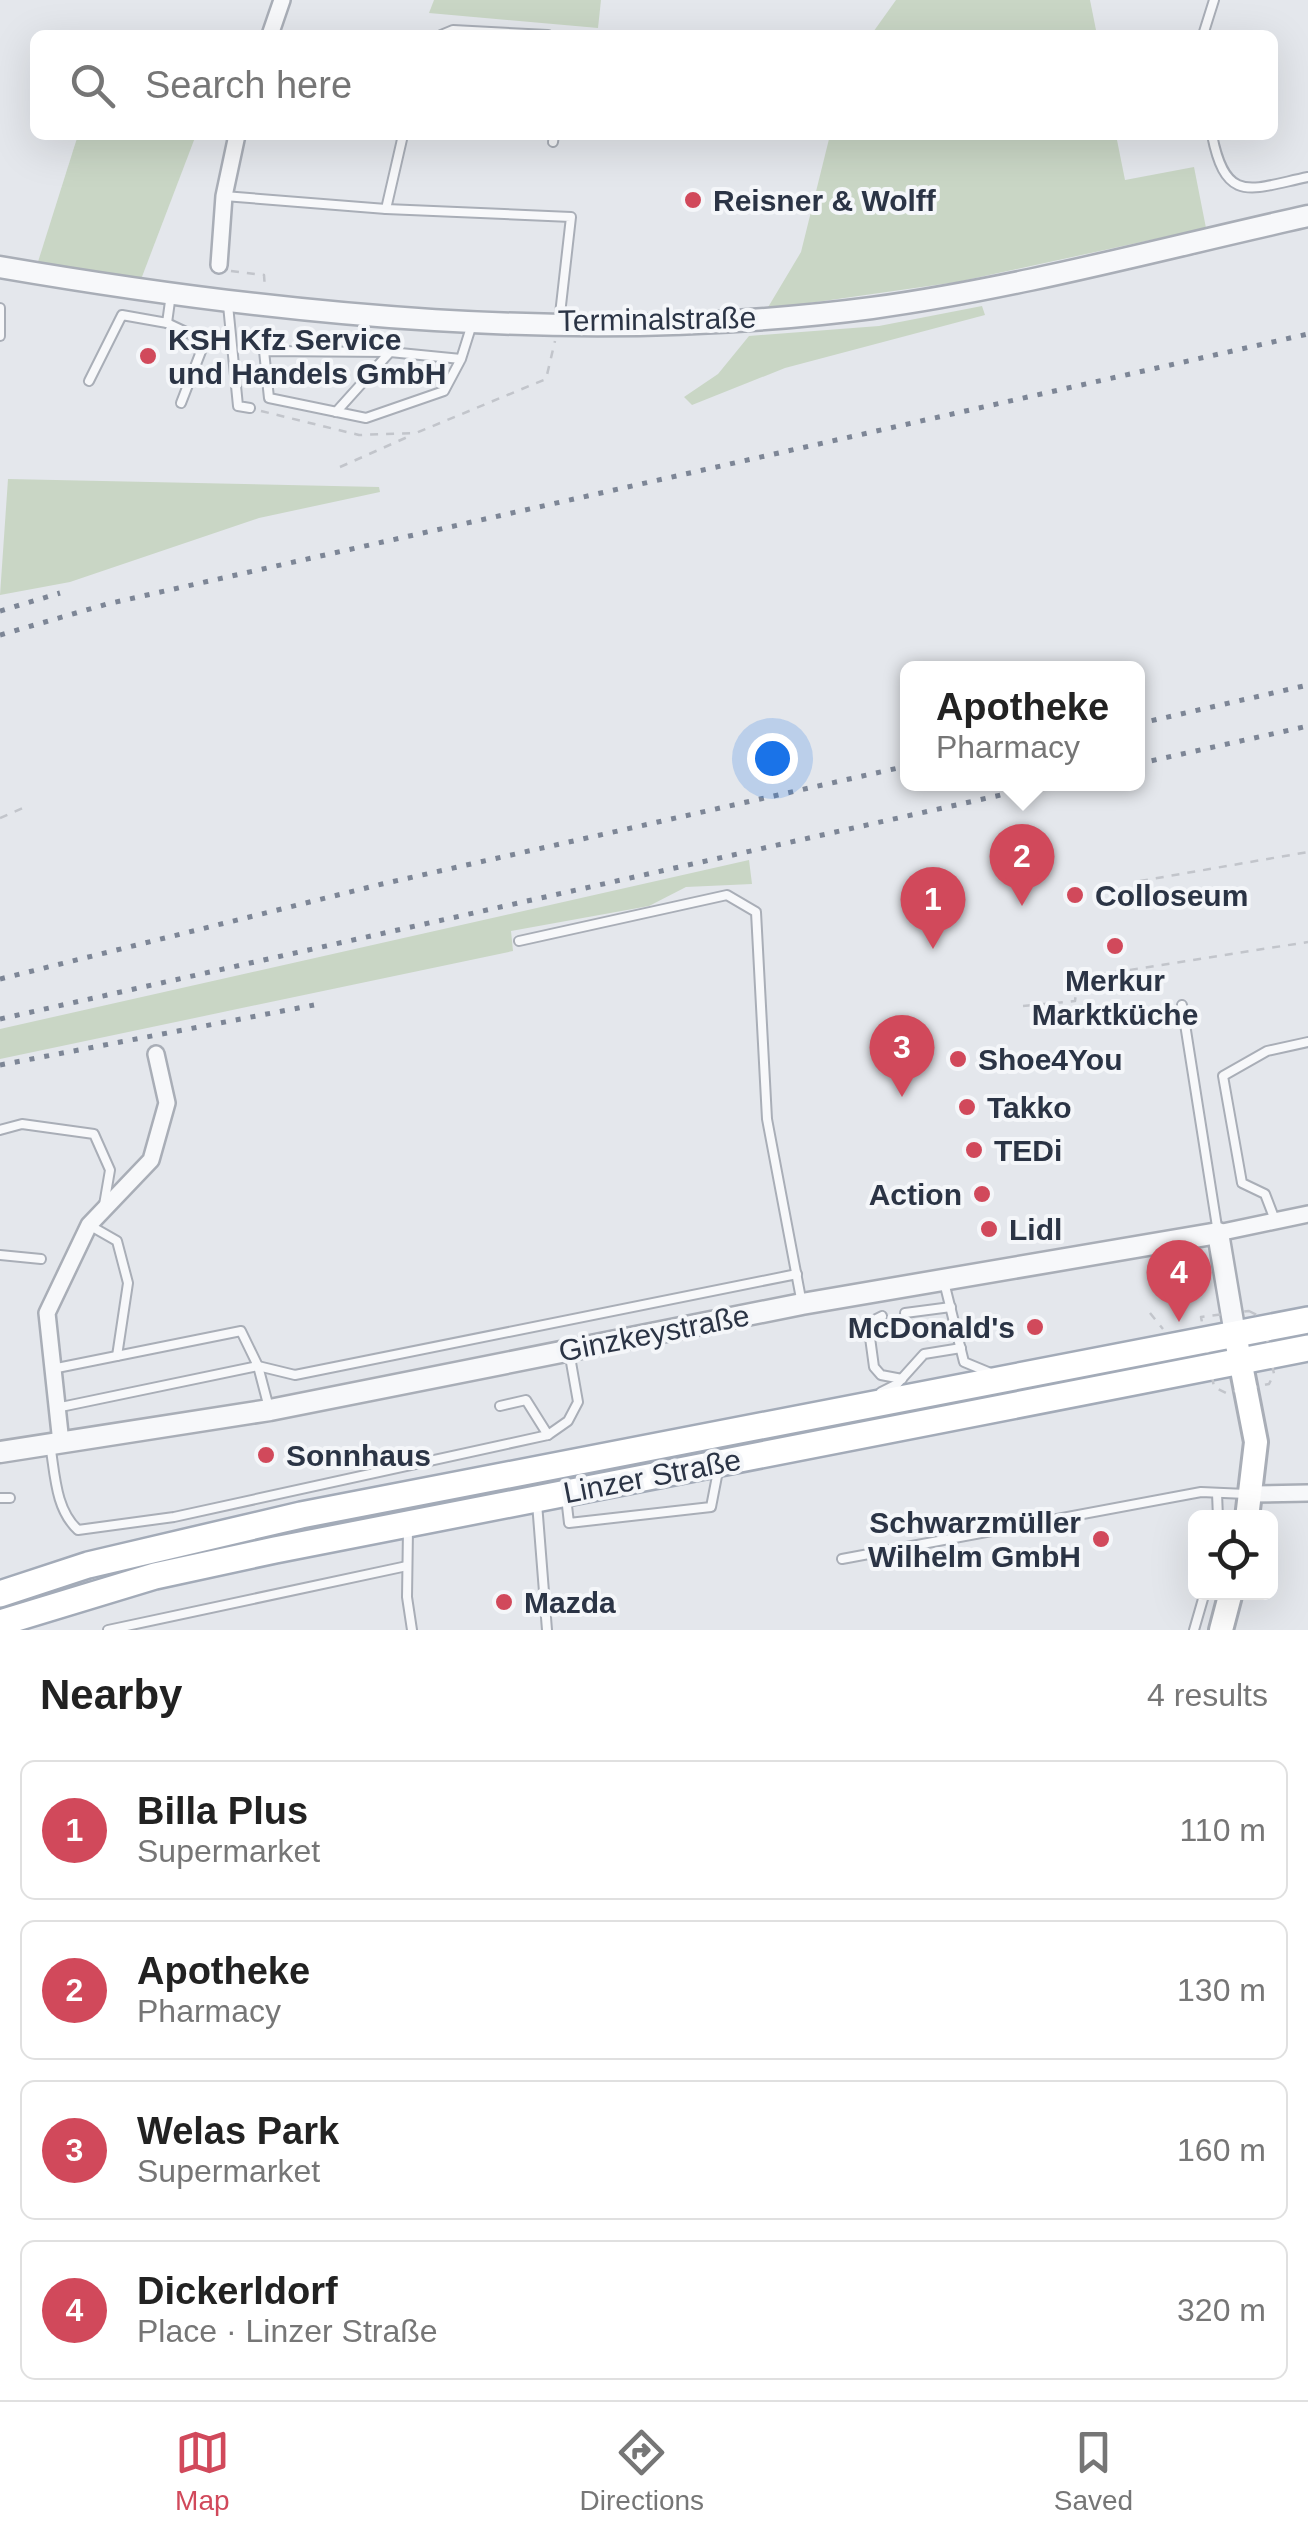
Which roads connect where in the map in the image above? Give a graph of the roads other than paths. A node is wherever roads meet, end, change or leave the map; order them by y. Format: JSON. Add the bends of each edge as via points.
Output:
{"nodes":[{"id":1,"x":282,"y":0,"type":"edge"},
{"id":2,"x":1214,"y":0,"type":"edge"},
{"id":3,"x":272,"y":30,"type":"edge"},
{"id":4,"x":1205,"y":30,"type":"edge"},
{"id":5,"x":236,"y":140,"type":"edge"},
{"id":6,"x":402,"y":140,"type":"edge"},
{"id":7,"x":1213,"y":140,"type":"edge"},
{"id":8,"x":1308,"y":177,"type":"edge"},
{"id":9,"x":224,"y":196,"type":"junction"},
{"id":10,"x":386,"y":210,"type":"junction"},
{"id":11,"x":1308,"y":216,"type":"edge"},
{"id":12,"x":220,"y":266,"type":"road end"},
{"id":13,"x":0,"y":267,"type":"edge"},
{"id":14,"x":171,"y":294,"type":"junction"},
{"id":15,"x":228,"y":301,"type":"junction"},
{"id":16,"x":0,"y":308,"type":"edge"},
{"id":17,"x":474,"y":320,"type":"junction"},
{"id":18,"x":559,"y":322,"type":"junction"},
{"id":19,"x":167,"y":323,"type":"junction"},
{"id":20,"x":0,"y":336,"type":"edge"},
{"id":21,"x":390,"y":352,"type":"junction"},
{"id":22,"x":461,"y":359,"type":"junction"},
{"id":23,"x":89,"y":381,"type":"dead end"},
{"id":24,"x":181,"y":402,"type":"dead end"},
{"id":25,"x":250,"y":408,"type":"dead end"},
{"id":26,"x":336,"y":412,"type":"junction"},
{"id":27,"x":519,"y":941,"type":"dead end"},
{"id":28,"x":1182,"y":1006,"type":"dead end"},
{"id":29,"x":1308,"y":1042,"type":"edge"},
{"id":30,"x":156,"y":1054,"type":"dead end"},
{"id":31,"x":0,"y":1130,"type":"edge"},
{"id":32,"x":104,"y":1206,"type":"junction"},
{"id":33,"x":1308,"y":1214,"type":"edge"},
{"id":34,"x":1276,"y":1222,"type":"junction"},
{"id":35,"x":89,"y":1224,"type":"junction"},
{"id":36,"x":1218,"y":1233,"type":"junction"},
{"id":37,"x":0,"y":1255,"type":"edge"},
{"id":38,"x":42,"y":1259,"type":"dead end"},
{"id":39,"x":796,"y":1274,"type":"junction"},
{"id":40,"x":944,"y":1282,"type":"junction"},
{"id":41,"x":802,"y":1304,"type":"junction"},
{"id":42,"x":951,"y":1307,"type":"junction"},
{"id":43,"x":904,"y":1312,"type":"dead end"},
{"id":44,"x":882,"y":1316,"type":"dead end"},
{"id":45,"x":1308,"y":1320,"type":"edge"},
{"id":46,"x":535,"y":1328,"type":"junction"},
{"id":47,"x":1236,"y":1334,"type":"junction"},
{"id":48,"x":961,"y":1348,"type":"junction"},
{"id":49,"x":1308,"y":1348,"type":"edge"},
{"id":50,"x":568,"y":1350,"type":"junction"},
{"id":51,"x":117,"y":1356,"type":"junction"},
{"id":52,"x":540,"y":1356,"type":"junction"},
{"id":53,"x":1241,"y":1360,"type":"junction"},
{"id":54,"x":258,"y":1366,"type":"junction"},
{"id":55,"x":52,"y":1369,"type":"junction"},
{"id":56,"x":902,"y":1379,"type":"junction"},
{"id":57,"x":1006,"y":1379,"type":"junction"},
{"id":58,"x":500,"y":1406,"type":"dead end"},
{"id":59,"x":868,"y":1406,"type":"junction"},
{"id":60,"x":56,"y":1408,"type":"junction"},
{"id":61,"x":270,"y":1410,"type":"junction"},
{"id":62,"x":548,"y":1435,"type":"junction"},
{"id":63,"x":56,"y":1444,"type":"junction"},
{"id":64,"x":0,"y":1452,"type":"edge"},
{"id":65,"x":720,"y":1462,"type":"junction"},
{"id":66,"x":566,"y":1493,"type":"junction"},
{"id":67,"x":1217,"y":1493,"type":"junction"},
{"id":68,"x":1252,"y":1494,"type":"junction"},
{"id":69,"x":1308,"y":1494,"type":"edge"},
{"id":70,"x":537,"y":1498,"type":"junction"},
{"id":71,"x":1218,"y":1510,"type":"edge"},
{"id":72,"x":1249,"y":1510,"type":"edge"},
{"id":73,"x":409,"y":1524,"type":"junction"},
{"id":74,"x":842,"y":1559,"type":"dead end"},
{"id":75,"x":408,"y":1566,"type":"junction"},
{"id":76,"x":0,"y":1594,"type":"edge"},
{"id":77,"x":1203,"y":1600,"type":"edge"},
{"id":78,"x":1229,"y":1600,"type":"edge"},
{"id":79,"x":0,"y":1623,"type":"edge"},
{"id":80,"x":108,"y":1630,"type":"edge"},
{"id":81,"x":412,"y":1630,"type":"edge"},
{"id":82,"x":546,"y":1630,"type":"edge"},
{"id":83,"x":1194,"y":1630,"type":"edge"},
{"id":84,"x":1221,"y":1630,"type":"edge"}],
"edges":[{"from":1,"to":3,"type":"street"},
{"from":2,"to":4,"type":"lane"},
{"from":5,"to":9,"type":"street"},
{"from":6,"to":10,"type":"lane"},
{"from":7,"to":8,"type":"lane","via":[[1219,170],[1249,190]]},
{"from":9,"to":10,"type":"lane"},
{"from":9,"to":12,"type":"street"},
{"from":10,"to":18,"type":"lane","via":[[572,217]]},
{"from":11,"to":18,"type":"street","name":"Terminalstraße","via":[[876,307]]},
{"from":13,"to":14,"type":"street","name":"Terminalstraße"},
{"from":14,"to":15,"type":"street","name":"Terminalstraße"},
{"from":14,"to":19,"type":"lane"},
{"from":15,"to":17,"type":"street","name":"Terminalstraße"},
{"from":15,"to":25,"type":"lane","via":[[238,406]]},
{"from":16,"to":20,"type":"lane"},
{"from":17,"to":18,"type":"street","name":"Terminalstraße"},
{"from":17,"to":22,"type":"lane"},
{"from":19,"to":23,"type":"lane","via":[[122,314]]},
{"from":19,"to":24,"type":"lane","via":[[205,341]]},
{"from":21,"to":22,"type":"lane"},
{"from":21,"to":26,"type":"lane"},
{"from":21,"to":26,"type":"lane","via":[[264,351],[269,398]]},
{"from":22,"to":26,"type":"lane","via":[[444,391],[366,418]]},
{"from":27,"to":39,"type":"lane","via":[[727,894],[756,912],[766,1120]]},
{"from":28,"to":36,"type":"lane"},
{"from":29,"to":34,"type":"lane","via":[[1267,1051],[1224,1076],[1242,1184],[1266,1194]]},
{"from":30,"to":32,"type":"street","via":[[166,1103],[151,1160]]},
{"from":31,"to":32,"type":"lane","via":[[22,1124],[94,1134],[110,1170]]},
{"from":32,"to":35,"type":"street"},
{"from":33,"to":34,"type":"street","name":"Ginzkeystraße"},
{"from":34,"to":36,"type":"street","name":"Ginzkeystraße"},
{"from":35,"to":51,"type":"lane","via":[[118,1240],[128,1284]]},
{"from":35,"to":55,"type":"street","via":[[47,1313]]},
{"from":36,"to":40,"type":"street","name":"Ginzkeystraße"},
{"from":36,"to":47,"type":"street"},
{"from":37,"to":38,"type":"lane"},
{"from":39,"to":41,"type":"lane"},
{"from":39,"to":46,"type":"lane"},
{"from":40,"to":41,"type":"street","name":"Ginzkeystraße"},
{"from":40,"to":42,"type":"lane"},
{"from":41,"to":50,"type":"street","name":"Ginzkeystraße"},
{"from":42,"to":43,"type":"lane"},
{"from":42,"to":48,"type":"lane"},
{"from":44,"to":56,"type":"lane","via":[[868,1323],[874,1367]]},
{"from":45,"to":47,"type":"main road","name":"Linzer Straße"},
{"from":46,"to":52,"type":"lane"},
{"from":46,"to":54,"type":"lane","via":[[295,1375]]},
{"from":47,"to":53,"type":"main road"},
{"from":47,"to":57,"type":"main road","name":"Linzer Straße"},
{"from":48,"to":56,"type":"lane","via":[[924,1354]]},
{"from":48,"to":57,"type":"lane","via":[[964,1362]]},
{"from":49,"to":53,"type":"main road","name":"Linzer Straße"},
{"from":50,"to":52,"type":"street","name":"Ginzkeystraße"},
{"from":50,"to":62,"type":"lane","via":[[578,1402]]},
{"from":51,"to":54,"type":"lane","via":[[241,1331]]},
{"from":51,"to":55,"type":"lane"},
{"from":52,"to":61,"type":"street","name":"Ginzkeystraße"},
{"from":53,"to":65,"type":"main road","name":"Linzer Straße"},
{"from":53,"to":68,"type":"main road","via":[[1256,1442]]},
{"from":54,"to":60,"type":"lane"},
{"from":54,"to":61,"type":"lane"},
{"from":55,"to":60,"type":"street"},
{"from":56,"to":59,"type":"lane"},
{"from":57,"to":59,"type":"main road","name":"Linzer Straße"},
{"from":58,"to":62,"type":"lane","via":[[526,1400]]},
{"from":59,"to":76,"type":"main road","name":"Linzer Straße","via":[[300,1516],[88,1565]]},
{"from":60,"to":63,"type":"street"},
{"from":61,"to":63,"type":"street","name":"Ginzkeystraße"},
{"from":62,"to":63,"type":"lane","via":[[91,1530],[66,1520]]},
{"from":63,"to":64,"type":"street","name":"Ginzkeystraße"},
{"from":65,"to":66,"type":"main road","name":"Linzer Straße"},
{"from":65,"to":66,"type":"lane","via":[[711,1507],[569,1524]]},
{"from":66,"to":70,"type":"main road","name":"Linzer Straße"},
{"from":67,"to":68,"type":"lane"},
{"from":67,"to":71,"type":"lane"},
{"from":67,"to":74,"type":"lane"},
{"from":68,"to":69,"type":"street"},
{"from":68,"to":72,"type":"main road"},
{"from":70,"to":73,"type":"main road","name":"Linzer Straße"},
{"from":70,"to":82,"type":"lane"},
{"from":73,"to":75,"type":"lane"},
{"from":73,"to":79,"type":"main road","name":"Linzer Straße","via":[[155,1576]]},
{"from":75,"to":80,"type":"lane"},
{"from":75,"to":81,"type":"lane"},
{"from":77,"to":83,"type":"lane"},
{"from":78,"to":84,"type":"main road"}]}
